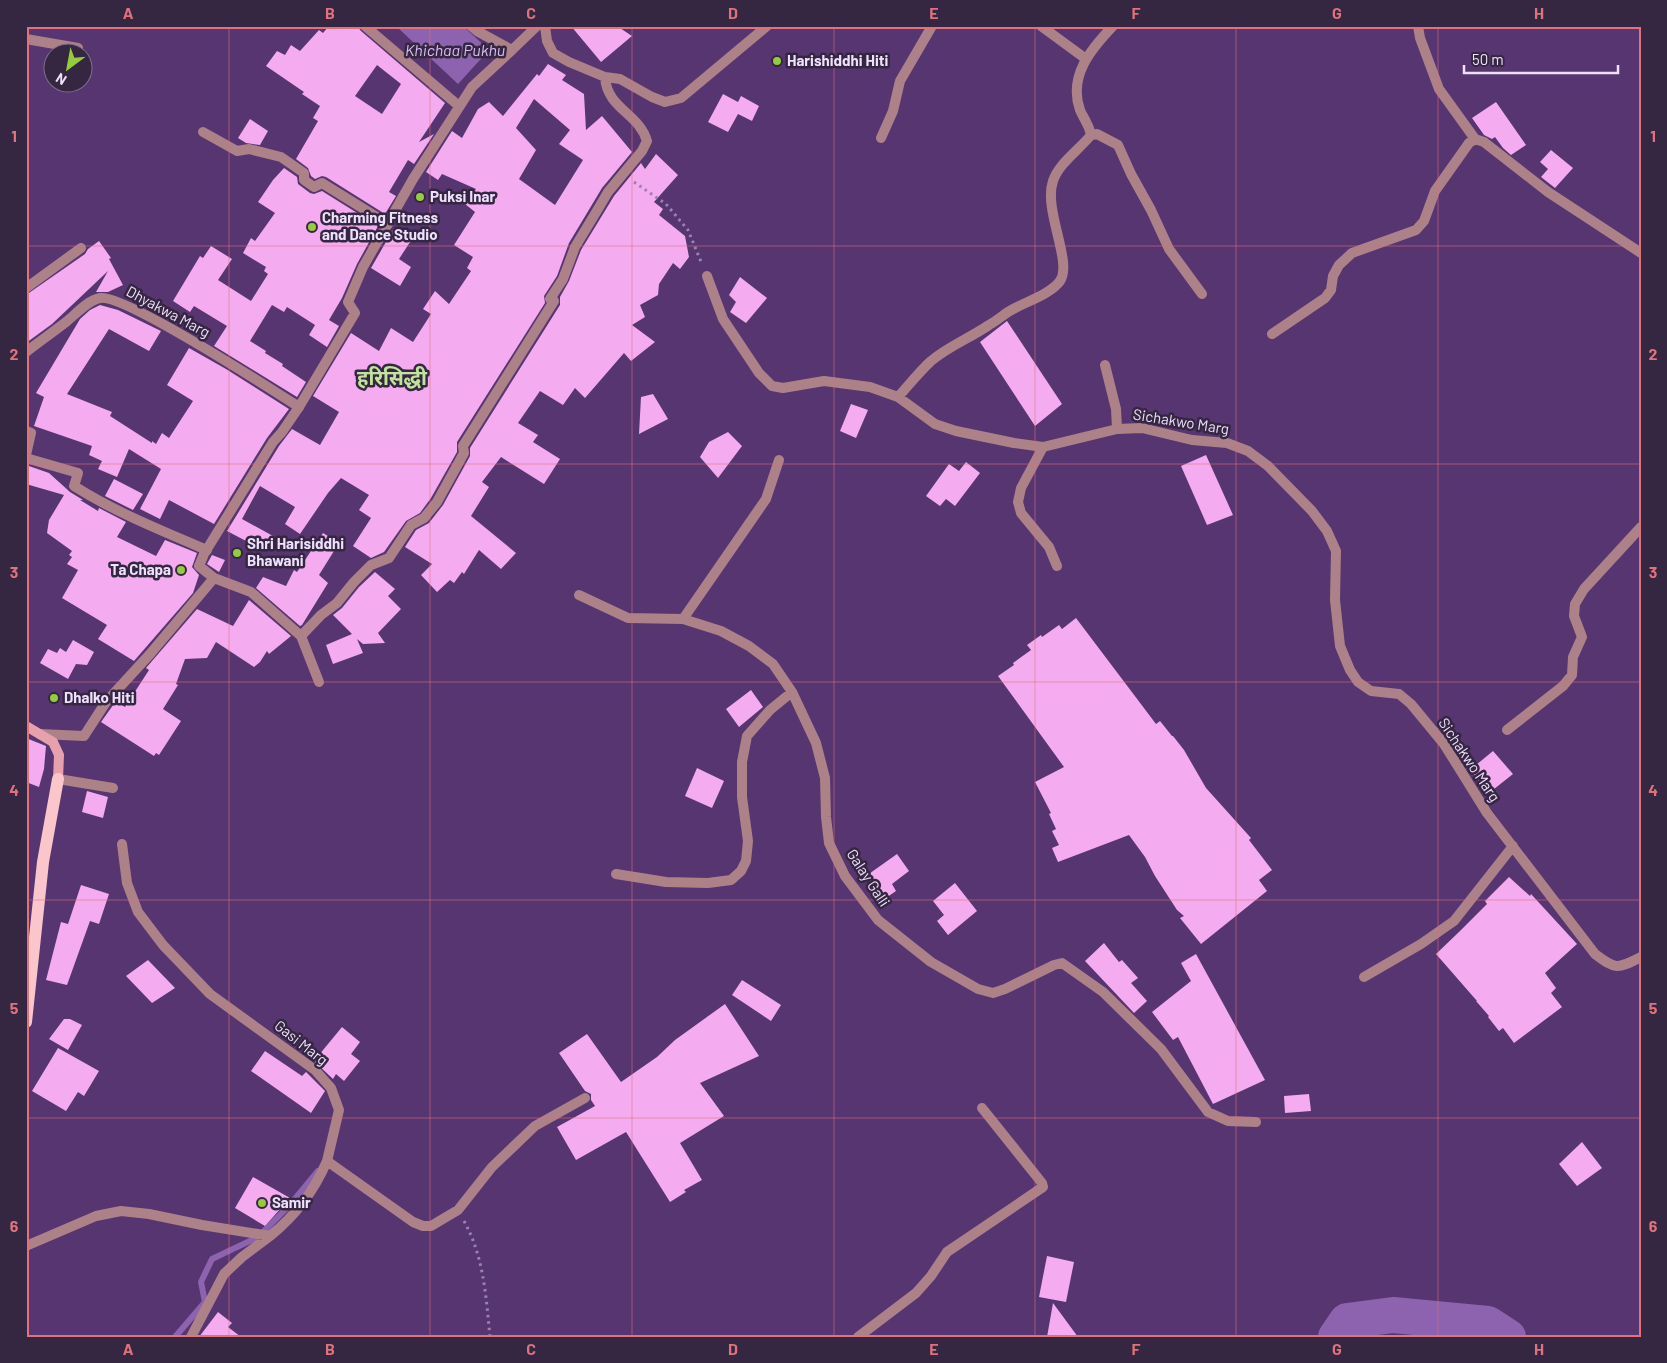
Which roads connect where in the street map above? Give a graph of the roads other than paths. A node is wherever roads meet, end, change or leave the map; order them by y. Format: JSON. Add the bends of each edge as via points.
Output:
{"nodes":[{"id":1,"x":365,"y":26,"type":"edge"},
{"id":2,"x":471,"y":26,"type":"edge"},
{"id":3,"x":538,"y":26,"type":"edge"},
{"id":4,"x":545,"y":26,"type":"edge"},
{"id":5,"x":767,"y":26,"type":"edge"},
{"id":6,"x":932,"y":26,"type":"edge"},
{"id":7,"x":1041,"y":26,"type":"edge"},
{"id":8,"x":1113,"y":26,"type":"edge"},
{"id":9,"x":1418,"y":26,"type":"edge"},
{"id":10,"x":26,"y":39,"type":"edge"},
{"id":11,"x":43,"y":42,"type":"edge"},
{"id":12,"x":512,"y":50,"type":"junction"},
{"id":13,"x":1086,"y":59,"type":"junction"},
{"id":14,"x":606,"y":77,"type":"junction"},
{"id":15,"x":459,"y":106,"type":"junction"},
{"id":16,"x":203,"y":132,"type":"dead end"},
{"id":17,"x":1091,"y":135,"type":"junction"},
{"id":18,"x":881,"y":138,"type":"dead end"},
{"id":19,"x":1475,"y":140,"type":"junction"},
{"id":20,"x":388,"y":224,"type":"junction"},
{"id":21,"x":81,"y":248,"type":"dead end"},
{"id":22,"x":1641,"y":254,"type":"edge"},
{"id":23,"x":707,"y":276,"type":"road end"},
{"id":24,"x":26,"y":288,"type":"edge"},
{"id":25,"x":1202,"y":294,"type":"dead end"},
{"id":26,"x":1272,"y":334,"type":"dead end"},
{"id":27,"x":26,"y":352,"type":"edge"},
{"id":28,"x":1105,"y":365,"type":"dead end"},
{"id":29,"x":898,"y":398,"type":"junction"},
{"id":30,"x":299,"y":407,"type":"junction"},
{"id":31,"x":1117,"y":429,"type":"junction"},
{"id":32,"x":26,"y":431,"type":"edge"},
{"id":33,"x":1043,"y":447,"type":"junction"},
{"id":34,"x":26,"y":456,"type":"edge"},
{"id":35,"x":778,"y":460,"type":"dead end"},
{"id":36,"x":1641,"y":527,"type":"edge"},
{"id":37,"x":207,"y":550,"type":"junction"},
{"id":38,"x":1057,"y":566,"type":"dead end"},
{"id":39,"x":214,"y":578,"type":"junction"},
{"id":40,"x":579,"y":595,"type":"dead end"},
{"id":41,"x":683,"y":619,"type":"junction"},
{"id":42,"x":301,"y":636,"type":"junction"},
{"id":43,"x":319,"y":682,"type":"dead end"},
{"id":44,"x":792,"y":692,"type":"junction"},
{"id":45,"x":26,"y":726,"type":"edge"},
{"id":46,"x":1507,"y":730,"type":"dead end"},
{"id":47,"x":40,"y":734,"type":"junction"},
{"id":48,"x":58,"y":779,"type":"junction"},
{"id":49,"x":113,"y":788,"type":"dead end"},
{"id":50,"x":122,"y":844,"type":"dead end"},
{"id":51,"x":1513,"y":846,"type":"junction"},
{"id":52,"x":616,"y":874,"type":"dead end"},
{"id":53,"x":1641,"y":957,"type":"edge"},
{"id":54,"x":1364,"y":977,"type":"dead end"},
{"id":55,"x":26,"y":1022,"type":"edge"},
{"id":56,"x":585,"y":1098,"type":"dead end"},
{"id":57,"x":982,"y":1108,"type":"dead end"},
{"id":58,"x":1256,"y":1122,"type":"dead end"},
{"id":59,"x":327,"y":1161,"type":"junction"},
{"id":60,"x":270,"y":1236,"type":"junction"},
{"id":61,"x":26,"y":1246,"type":"edge"},
{"id":62,"x":191,"y":1337,"type":"edge"},
{"id":63,"x":858,"y":1337,"type":"edge"}],
"edges":[{"from":1,"to":15,"type":"street"},
{"from":2,"to":12,"type":"street"},
{"from":3,"to":12,"type":"street"},
{"from":4,"to":14,"type":"street","via":[[546,41],[553,53]]},
{"from":5,"to":14,"type":"street","via":[[681,98],[665,102],[620,79]]},
{"from":6,"to":18,"type":"street","via":[[900,81],[893,111]]},
{"from":7,"to":13,"type":"street"},
{"from":8,"to":13,"type":"street"},
{"from":9,"to":19,"type":"street","via":[[1439,90]]},
{"from":10,"to":11,"type":"street"},
{"from":12,"to":15,"type":"street","via":[[472,86]]},
{"from":13,"to":17,"type":"street","via":[[1077,80],[1077,98]]},
{"from":14,"to":42,"type":"street","via":[[609,95],[644,131],[647,141],[608,192],[575,247],[563,279],[550,299],[554,301],[463,446],[464,453],[437,502],[424,518],[411,525],[389,558],[371,565]]},
{"from":15,"to":20,"type":"street"},
{"from":16,"to":20,"type":"street","via":[[237,151],[249,150],[281,157],[304,172],[304,180],[314,186],[322,183]]},
{"from":17,"to":25,"type":"street","via":[[1097,134],[1118,145],[1169,248]]},
{"from":17,"to":29,"type":"street","via":[[1057,172],[1052,183],[1052,213],[1064,265],[1061,280],[1040,296],[954,344],[931,362]]},
{"from":19,"to":22,"type":"street","via":[[1484,142],[1548,192]]},
{"from":19,"to":26,"type":"street","via":[[1435,191],[1424,221],[1416,230],[1352,253],[1339,264],[1331,290],[1325,298]]},
{"from":20,"to":30,"type":"street","via":[[363,267],[348,302],[355,313]]},
{"from":21,"to":24,"type":"street"},
{"from":23,"to":29,"type":"street","name":"Sichakwo Marg","via":[[723,318],[759,373],[772,386],[783,388],[824,381],[870,387]]},
{"from":27,"to":30,"type":"street","name":"Dhyakwa Marg","via":[[78,311],[99,298],[110,298],[228,362]]},
{"from":28,"to":31,"type":"street","via":[[1116,409]]},
{"from":29,"to":33,"type":"street","name":"Sichakwo Marg","via":[[935,424]]},
{"from":30,"to":37,"type":"street","via":[[272,442]]},
{"from":31,"to":33,"type":"street","name":"Sichakwo Marg"},
{"from":31,"to":51,"type":"street","name":"Sichakwo Marg","via":[[1142,428],[1192,440],[1227,443],[1248,451],[1268,466],[1312,511],[1336,551],[1340,646],[1350,670],[1358,682],[1371,691],[1399,694],[1411,704],[1444,744],[1486,812]]},
{"from":32,"to":34,"type":"street","via":[[31,432]]},
{"from":33,"to":38,"type":"street","via":[[1021,488],[1018,502],[1021,513],[1049,547]]},
{"from":34,"to":37,"type":"street","via":[[78,472],[74,486],[86,494]]},
{"from":35,"to":41,"type":"street","via":[[766,499]]},
{"from":36,"to":46,"type":"street","via":[[1574,604],[1574,616],[1582,637],[1574,657],[1572,675],[1563,686]]},
{"from":37,"to":39,"type":"street","via":[[199,566]]},
{"from":39,"to":42,"type":"street","via":[[251,592]]},
{"from":39,"to":47,"type":"street","via":[[106,702],[84,736]]},
{"from":40,"to":41,"type":"street","name":"Galay Galli","via":[[628,618]]},
{"from":41,"to":44,"type":"street","name":"Galay Galli","via":[[721,631],[749,646],[772,664]]},
{"from":42,"to":43,"type":"street"},
{"from":44,"to":52,"type":"street","via":[[770,710],[747,736],[742,762],[742,797],[748,841],[746,861],[741,871],[731,880],[708,883],[666,882]]},
{"from":44,"to":58,"type":"street","name":"Galay Galli","via":[[816,743],[825,778],[829,843],[845,876],[878,920],[931,962],[978,989],[993,993],[1062,963],[1103,992],[1161,1049],[1208,1112],[1228,1121]]},
{"from":45,"to":47,"type":"street"},
{"from":47,"to":48,"type":"street","via":[[53,742],[59,754]]},
{"from":48,"to":49,"type":"street"},
{"from":48,"to":55,"type":"main road","via":[[43,862]]},
{"from":50,"to":59,"type":"street","name":"Gasi Marg","via":[[127,883],[138,912],[163,945],[210,994],[315,1070],[331,1088],[339,1110]]},
{"from":51,"to":53,"type":"street","name":"Sichakwo Marg","via":[[1595,954],[1611,966],[1622,966]]},
{"from":51,"to":54,"type":"street","via":[[1454,921],[1422,944]]},
{"from":56,"to":59,"type":"street","via":[[534,1126],[492,1167],[458,1210],[431,1226],[413,1222]]},
{"from":57,"to":63,"type":"street","via":[[1043,1187],[947,1252],[916,1293]]},
{"from":59,"to":60,"type":"street","name":"Gasi Marg","via":[[299,1208]]},
{"from":60,"to":61,"type":"street","via":[[121,1211],[96,1216]]},
{"from":60,"to":62,"type":"street","name":"Gasi Marg","via":[[224,1274]]}]}
